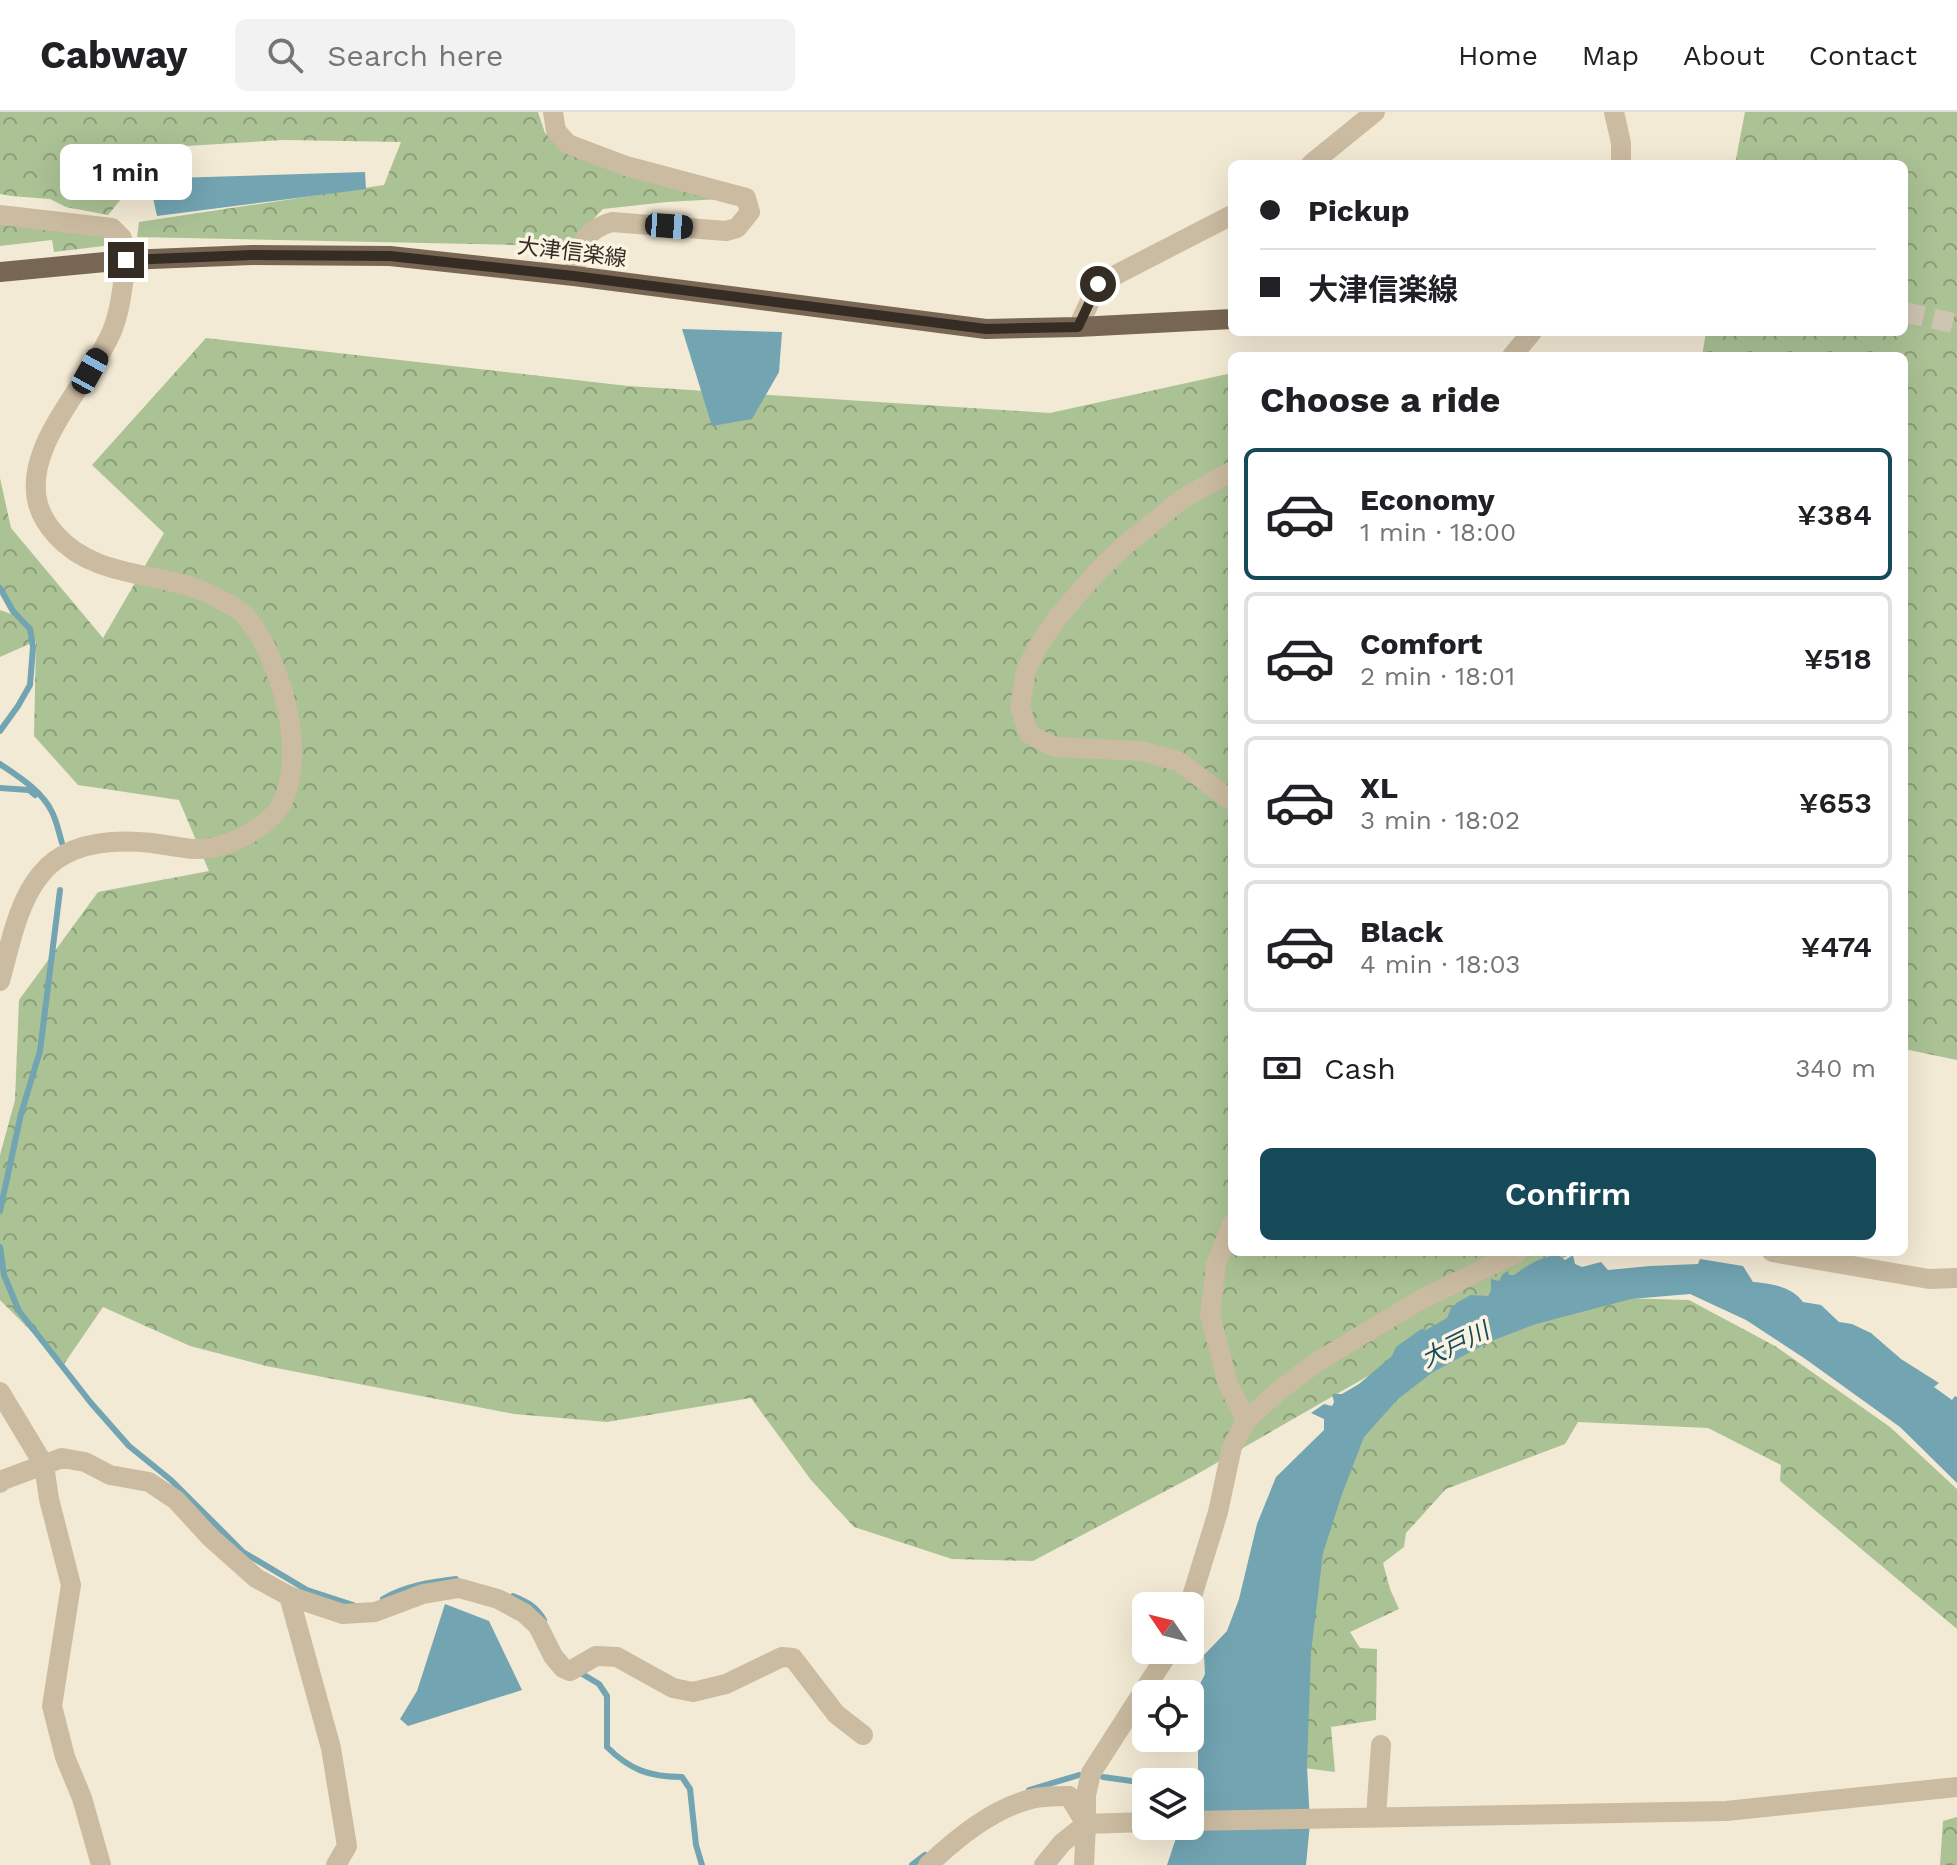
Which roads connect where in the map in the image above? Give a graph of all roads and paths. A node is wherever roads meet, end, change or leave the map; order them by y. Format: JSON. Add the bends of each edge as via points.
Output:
{"nodes":[{"id":1,"x":553,"y":112,"type":"edge"},
{"id":2,"x":1375,"y":112,"type":"edge"},
{"id":3,"x":1614,"y":112,"type":"edge"},
{"id":4,"x":1316,"y":160,"type":"edge"},
{"id":5,"x":1621,"y":160,"type":"edge"},
{"id":6,"x":0,"y":215,"type":"edge"},
{"id":7,"x":1228,"y":217,"type":"edge"},
{"id":8,"x":126,"y":260,"type":"junction"},
{"id":9,"x":0,"y":272,"type":"edge"},
{"id":10,"x":574,"y":276,"type":"junction"},
{"id":11,"x":1228,"y":319,"type":"edge"},
{"id":12,"x":1078,"y":327,"type":"junction"},
{"id":13,"x":1529,"y":336,"type":"edge"},
{"id":14,"x":1515,"y":352,"type":"edge"},
{"id":15,"x":1228,"y":473,"type":"edge"},
{"id":16,"x":1228,"y":798,"type":"edge"},
{"id":17,"x":0,"y":981,"type":"edge"},
{"id":18,"x":1228,"y":1234,"type":"edge"},
{"id":19,"x":1510,"y":1256,"type":"edge"},
{"id":20,"x":1795,"y":1256,"type":"edge"},
{"id":21,"x":1957,"y":1278,"type":"edge"},
{"id":22,"x":0,"y":1392,"type":"edge"},
{"id":23,"x":1246,"y":1420,"type":"junction"},
{"id":24,"x":44,"y":1465,"type":"junction"},
{"id":25,"x":0,"y":1483,"type":"edge"},
{"id":26,"x":1193,"y":1592,"type":"edge"},
{"id":27,"x":289,"y":1596,"type":"junction"},
{"id":28,"x":1161,"y":1664,"type":"edge"},
{"id":29,"x":863,"y":1735,"type":"dead end"},
{"id":30,"x":1381,"y":1745,"type":"dead end"},
{"id":31,"x":1957,"y":1787,"type":"edge"},
{"id":32,"x":1376,"y":1817,"type":"junction"},
{"id":33,"x":1204,"y":1821,"type":"edge"},
{"id":34,"x":1132,"y":1822,"type":"edge"},
{"id":35,"x":1086,"y":1824,"type":"junction"},
{"id":36,"x":101,"y":1865,"type":"edge"},
{"id":37,"x":336,"y":1865,"type":"edge"},
{"id":38,"x":928,"y":1865,"type":"edge"},
{"id":39,"x":1044,"y":1865,"type":"edge"},
{"id":40,"x":1084,"y":1865,"type":"edge"}],
"edges":[{"from":1,"to":10,"type":"street","via":[[556,131],[568,144],[626,166],[746,198],[750,212],[737,228],[726,231],[612,222],[595,226],[576,253]]},
{"from":2,"to":4,"type":"street"},
{"from":3,"to":5,"type":"street"},
{"from":6,"to":8,"type":"street","via":[[112,228],[122,238]]},
{"from":7,"to":12,"type":"street","via":[[1098,284]]},
{"from":8,"to":9,"type":"main road","name":"大津信楽線"},
{"from":8,"to":10,"type":"main road","name":"大津信楽線","via":[[390,256]]},
{"from":8,"to":17,"type":"street","via":[[112,330],[45,441],[36,476],[37,503],[47,525],[78,555],[190,586],[240,611],[258,632],[284,695],[292,764],[279,811],[239,841],[193,849],[106,842],[55,861],[27,897]]},
{"from":10,"to":12,"type":"main road","name":"大津信楽線","via":[[986,329]]},
{"from":11,"to":12,"type":"main road","name":"大津信楽線"},
{"from":13,"to":14,"type":"street"},
{"from":15,"to":16,"type":"street","via":[[1182,499],[1096,573],[1037,648],[1026,670],[1020,707],[1029,734],[1054,747],[1141,751],[1178,761]]},
{"from":18,"to":23,"type":"street","via":[[1216,1264],[1210,1315],[1228,1384]]},
{"from":19,"to":23,"type":"street","via":[[1420,1300],[1317,1362]]},
{"from":20,"to":21,"type":"street","via":[[1929,1279]]},
{"from":22,"to":24,"type":"street"},
{"from":23,"to":26,"type":"street","via":[[1232,1447]]},
{"from":24,"to":25,"type":"street"},
{"from":24,"to":27,"type":"street","via":[[62,1458],[149,1482],[176,1500],[256,1578]]},
{"from":24,"to":36,"type":"street","via":[[71,1585],[52,1706]]},
{"from":27,"to":29,"type":"street","via":[[343,1614],[375,1612],[423,1594],[459,1588],[524,1613],[563,1668],[576,1668],[596,1656],[617,1657],[673,1688],[693,1692],[726,1684],[782,1657],[793,1658],[836,1714]]},
{"from":27,"to":37,"type":"street","via":[[331,1748],[347,1846]]},
{"from":28,"to":35,"type":"street","via":[[1091,1773]]},
{"from":30,"to":32,"type":"street"},
{"from":31,"to":32,"type":"street","via":[[1726,1811]]},
{"from":32,"to":33,"type":"street"},
{"from":34,"to":35,"type":"street"},
{"from":35,"to":38,"type":"street","via":[[1069,1796],[1032,1799],[978,1825]]},
{"from":35,"to":39,"type":"street"},
{"from":35,"to":40,"type":"street"}]}
